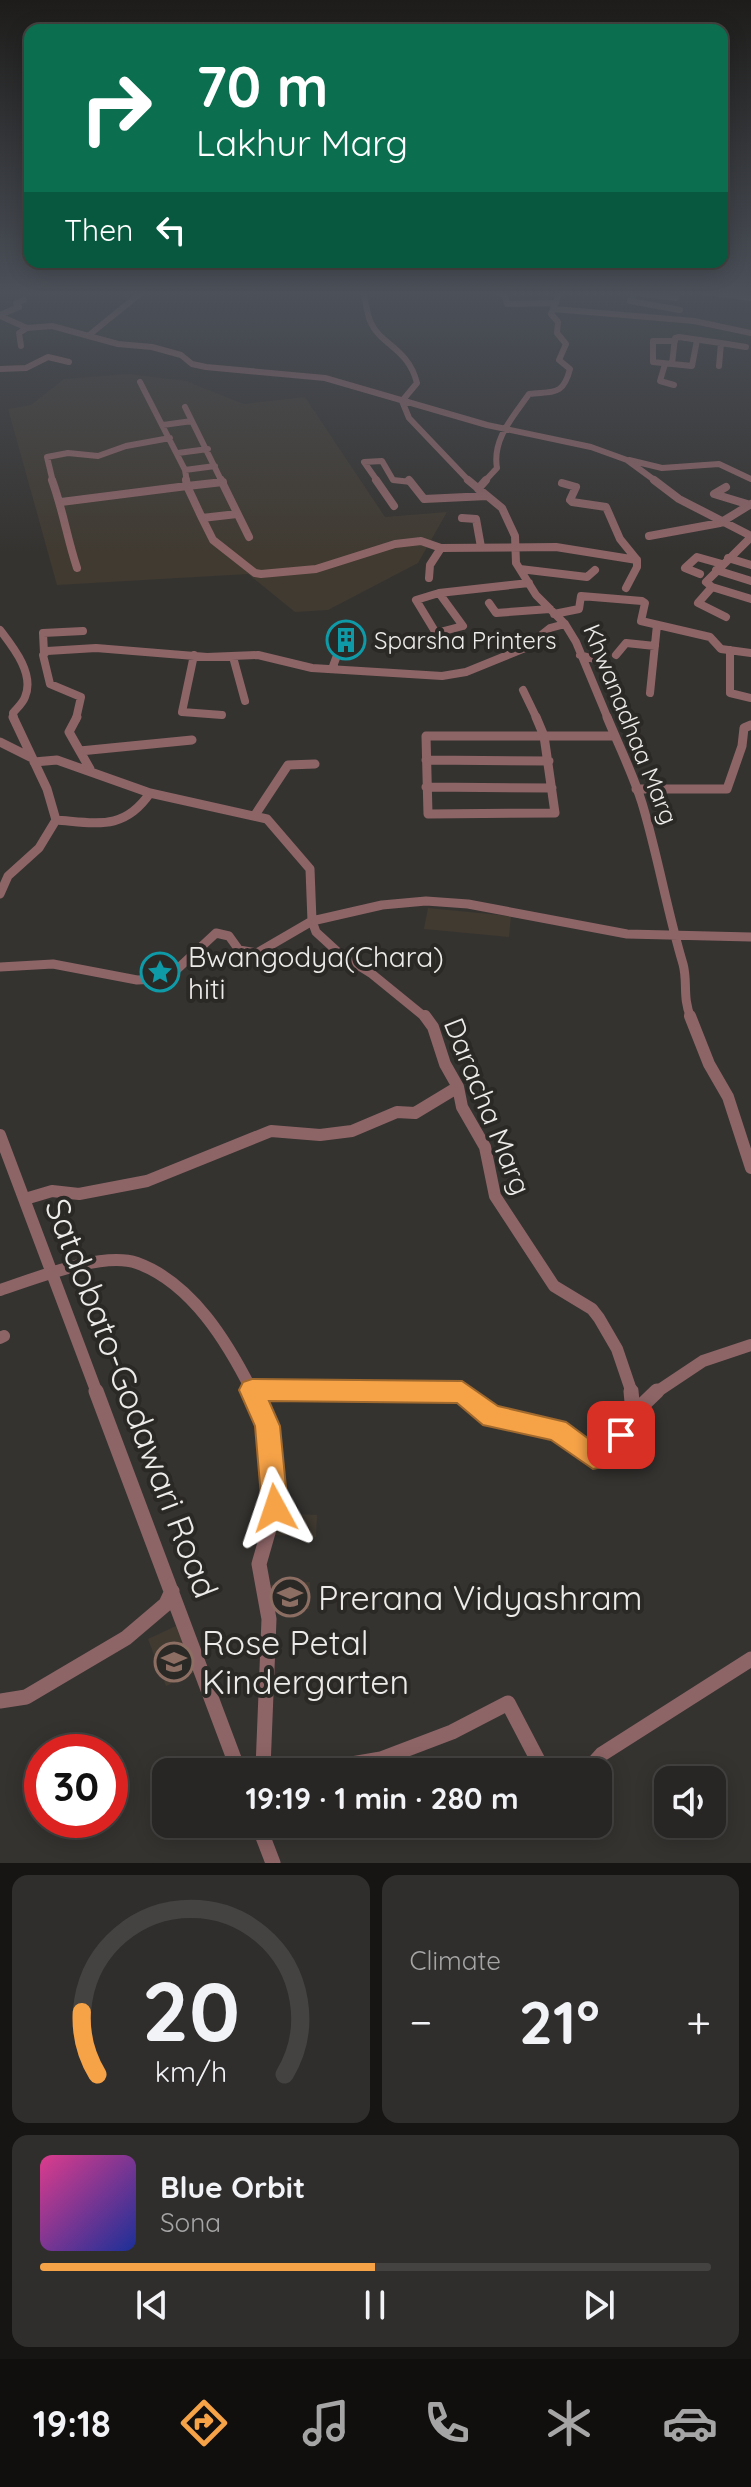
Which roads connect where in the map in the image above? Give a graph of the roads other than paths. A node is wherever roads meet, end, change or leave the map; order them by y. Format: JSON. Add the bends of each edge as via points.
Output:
{"nodes":[{"id":1,"x":328,"y":379,"type":"edge"},
{"id":2,"x":417,"y":379,"type":"edge"},
{"id":3,"x":568,"y":379,"type":"edge"},
{"id":4,"x":661,"y":379,"type":"edge"},
{"id":5,"x":140,"y":382,"type":"dead end"},
{"id":6,"x":674,"y":385,"type":"dead end"},
{"id":7,"x":402,"y":401,"type":"junction"},
{"id":8,"x":185,"y":407,"type":"dead end"},
{"id":9,"x":192,"y":421,"type":"junction"},
{"id":10,"x":163,"y":425,"type":"junction"},
{"id":11,"x":506,"y":428,"type":"junction"},
{"id":12,"x":170,"y":438,"type":"junction"},
{"id":13,"x":208,"y":449,"type":"junction"},
{"id":14,"x":178,"y":453,"type":"junction"},
{"id":15,"x":627,"y":460,"type":"junction"},
{"id":16,"x":215,"y":466,"type":"junction"},
{"id":17,"x":185,"y":470,"type":"junction"},
{"id":18,"x":751,"y":479,"type":"edge"},
{"id":19,"x":223,"y":482,"type":"junction"},
{"id":20,"x":562,"y":483,"type":"dead end"},
{"id":21,"x":187,"y":486,"type":"junction"},
{"id":22,"x":726,"y":487,"type":"dead end"},
{"id":23,"x":478,"y":489,"type":"junction"},
{"id":24,"x":487,"y":496,"type":"junction"},
{"id":25,"x":61,"y":502,"type":"junction"},
{"id":26,"x":394,"y":506,"type":"dead end"},
{"id":27,"x":749,"y":508,"type":"edge"},
{"id":28,"x":237,"y":514,"type":"junction"},
{"id":29,"x":202,"y":518,"type":"junction"},
{"id":30,"x":462,"y":518,"type":"dead end"},
{"id":31,"x":720,"y":523,"type":"junction"},
{"id":32,"x":649,"y":536,"type":"dead end"},
{"id":33,"x":249,"y":537,"type":"dead end"},
{"id":34,"x":751,"y":537,"type":"edge"},
{"id":35,"x":514,"y":546,"type":"junction"},
{"id":36,"x":481,"y":547,"type":"junction"},
{"id":37,"x":441,"y":548,"type":"junction"},
{"id":38,"x":637,"y":560,"type":"junction"},
{"id":39,"x":722,"y":564,"type":"junction"},
{"id":40,"x":751,"y":565,"type":"edge"},
{"id":41,"x":77,"y":568,"type":"dead end"},
{"id":42,"x":520,"y":569,"type":"junction"},
{"id":43,"x":595,"y":570,"type":"dead end"},
{"id":44,"x":700,"y":574,"type":"dead end"},
{"id":45,"x":429,"y":578,"type":"dead end"},
{"id":46,"x":751,"y":581,"type":"edge"},
{"id":47,"x":529,"y":583,"type":"junction"},
{"id":48,"x":712,"y":587,"type":"junction"},
{"id":49,"x":626,"y":588,"type":"dead end"},
{"id":50,"x":439,"y":593,"type":"junction"},
{"id":51,"x":751,"y":599,"type":"edge"},
{"id":52,"x":489,"y":603,"type":"dead end"},
{"id":53,"x":552,"y":612,"type":"junction"},
{"id":54,"x":726,"y":617,"type":"dead end"},
{"id":55,"x":565,"y":624,"type":"junction"},
{"id":56,"x":657,"y":625,"type":"junction"},
{"id":57,"x":0,"y":630,"type":"edge"},
{"id":58,"x":83,"y":631,"type":"dead end"},
{"id":59,"x":655,"y":646,"type":"junction"},
{"id":60,"x":339,"y":650,"type":"dead end"},
{"id":61,"x":730,"y":650,"type":"junction"},
{"id":62,"x":44,"y":653,"type":"junction"},
{"id":63,"x":751,"y":653,"type":"edge"},
{"id":64,"x":194,"y":655,"type":"junction"},
{"id":65,"x":580,"y":655,"type":"junction"},
{"id":66,"x":616,"y":655,"type":"dead end"},
{"id":67,"x":233,"y":657,"type":"junction"},
{"id":68,"x":332,"y":669,"type":"junction"},
{"id":69,"x":609,"y":672,"type":"dead end"},
{"id":70,"x":44,"y":674,"type":"junction"},
{"id":71,"x":26,"y":676,"type":"junction"},
{"id":72,"x":523,"y":690,"type":"dead end"},
{"id":73,"x":650,"y":693,"type":"dead end"},
{"id":74,"x":751,"y":698,"type":"edge"},
{"id":75,"x":245,"y":701,"type":"dead end"},
{"id":76,"x":222,"y":715,"type":"dead end"},
{"id":77,"x":751,"y":725,"type":"edge"},
{"id":78,"x":544,"y":735,"type":"junction"},
{"id":79,"x":614,"y":736,"type":"junction"},
{"id":80,"x":192,"y":740,"type":"dead end"},
{"id":81,"x":0,"y":742,"type":"edge"},
{"id":82,"x":80,"y":751,"type":"junction"},
{"id":83,"x":33,"y":760,"type":"junction"},
{"id":84,"x":426,"y":760,"type":"junction"},
{"id":85,"x":549,"y":761,"type":"junction"},
{"id":86,"x":315,"y":764,"type":"dead end"},
{"id":87,"x":90,"y":769,"type":"junction"},
{"id":88,"x":426,"y":787,"type":"junction"},
{"id":89,"x":552,"y":788,"type":"junction"},
{"id":90,"x":636,"y":789,"type":"junction"},
{"id":91,"x":150,"y":793,"type":"junction"},
{"id":92,"x":255,"y":815,"type":"junction"},
{"id":93,"x":56,"y":820,"type":"junction"},
{"id":94,"x":0,"y":894,"type":"edge"},
{"id":95,"x":312,"y":921,"type":"junction"},
{"id":96,"x":672,"y":934,"type":"junction"},
{"id":97,"x":751,"y":937,"type":"edge"},
{"id":98,"x":0,"y":967,"type":"edge"},
{"id":99,"x":458,"y":1087,"type":"junction"},
{"id":100,"x":0,"y":1135,"type":"edge"},
{"id":101,"x":751,"y":1168,"type":"edge"},
{"id":102,"x":25,"y":1199,"type":"junction"},
{"id":103,"x":51,"y":1273,"type":"junction"},
{"id":104,"x":0,"y":1290,"type":"edge"},
{"id":105,"x":751,"y":1345,"type":"edge"},
{"id":106,"x":252,"y":1390,"type":"junction"},
{"id":107,"x":633,"y":1413,"type":"junction"},
{"id":108,"x":172,"y":1591,"type":"junction"},
{"id":109,"x":751,"y":1659,"type":"edge"},
{"id":110,"x":0,"y":1701,"type":"edge"},
{"id":111,"x":234,"y":1758,"type":"edge"},
{"id":112,"x":264,"y":1758,"type":"edge"},
{"id":113,"x":384,"y":1758,"type":"edge"},
{"id":114,"x":537,"y":1758,"type":"edge"},
{"id":115,"x":598,"y":1758,"type":"edge"},
{"id":116,"x":263,"y":1838,"type":"edge"},
{"id":117,"x":273,"y":1863,"type":"edge"}],
"edges":[{"from":1,"to":7,"type":"street"},
{"from":2,"to":7,"type":"street"},
{"from":3,"to":11,"type":"street","via":[[561,390],[529,394]]},
{"from":4,"to":6,"type":"street"},
{"from":5,"to":10,"type":"street"},
{"from":7,"to":11,"type":"street"},
{"from":7,"to":23,"type":"street","name":"Khwanadhaa Marg","via":[[409,418]]},
{"from":8,"to":9,"type":"street"},
{"from":9,"to":10,"type":"street"},
{"from":9,"to":13,"type":"street"},
{"from":10,"to":12,"type":"street"},
{"from":11,"to":15,"type":"street"},
{"from":11,"to":23,"type":"street","via":[[494,452],[497,468]]},
{"from":12,"to":14,"type":"street"},
{"from":12,"to":25,"type":"street","via":[[98,456],[47,457]]},
{"from":13,"to":14,"type":"street"},
{"from":13,"to":16,"type":"street"},
{"from":14,"to":17,"type":"street"},
{"from":15,"to":18,"type":"street","via":[[665,468],[719,464]]},
{"from":15,"to":31,"type":"street"},
{"from":16,"to":17,"type":"street"},
{"from":16,"to":19,"type":"street"},
{"from":17,"to":21,"type":"street"},
{"from":19,"to":21,"type":"street"},
{"from":19,"to":28,"type":"street"},
{"from":20,"to":38,"type":"street","via":[[576,487],[572,502],[606,507],[620,539]]},
{"from":21,"to":25,"type":"street"},
{"from":21,"to":29,"type":"street"},
{"from":22,"to":27,"type":"street","via":[[714,494]]},
{"from":23,"to":24,"type":"street","name":"Khwanadhaa Marg"},
{"from":24,"to":26,"type":"street","via":[[424,499],[409,480],[393,480],[382,461],[364,462]]},
{"from":24,"to":35,"type":"street","name":"Khwanadhaa Marg","via":[[509,520]]},
{"from":25,"to":41,"type":"street"},
{"from":27,"to":31,"type":"street"},
{"from":28,"to":29,"type":"street"},
{"from":28,"to":33,"type":"street"},
{"from":29,"to":37,"type":"street","via":[[216,544],[261,574],[336,563],[395,542],[430,542]]},
{"from":30,"to":36,"type":"street","via":[[476,519]]},
{"from":31,"to":32,"type":"street"},
{"from":31,"to":34,"type":"street"},
{"from":34,"to":39,"type":"street"},
{"from":35,"to":36,"type":"street"},
{"from":35,"to":38,"type":"street"},
{"from":35,"to":42,"type":"street","name":"Khwanadhaa Marg"},
{"from":36,"to":37,"type":"street"},
{"from":37,"to":45,"type":"street"},
{"from":38,"to":49,"type":"street"},
{"from":39,"to":40,"type":"street"},
{"from":39,"to":44,"type":"street","via":[[695,558],[685,568]]},
{"from":39,"to":46,"type":"street"},
{"from":39,"to":48,"type":"street","via":[[705,583]]},
{"from":42,"to":43,"type":"street","via":[[587,577]]},
{"from":42,"to":47,"type":"street","name":"Khwanadhaa Marg"},
{"from":47,"to":50,"type":"street"},
{"from":47,"to":53,"type":"street","name":"Khwanadhaa Marg"},
{"from":48,"to":51,"type":"street"},
{"from":48,"to":54,"type":"street","via":[[698,605]]},
{"from":50,"to":50,"type":"street","via":[[416,600],[433,631],[462,626]]},
{"from":52,"to":53,"type":"street","via":[[496,613]]},
{"from":53,"to":55,"type":"street","name":"Khwanadhaa Marg"},
{"from":53,"to":56,"type":"street","via":[[579,609],[581,596],[642,601],[640,620]]},
{"from":55,"to":65,"type":"street","name":"Khwanadhaa Marg"},
{"from":55,"to":68,"type":"street","via":[[550,628],[525,648],[454,675]]},
{"from":56,"to":59,"type":"street"},
{"from":56,"to":61,"type":"street","via":[[710,637],[717,647]]},
{"from":57,"to":71,"type":"street"},
{"from":58,"to":62,"type":"street","via":[[43,633]]},
{"from":59,"to":66,"type":"street","via":[[626,643]]},
{"from":59,"to":73,"type":"street"},
{"from":60,"to":68,"type":"street"},
{"from":61,"to":63,"type":"street"},
{"from":61,"to":74,"type":"street","via":[[730,693]]},
{"from":62,"to":64,"type":"street","via":[[96,648]]},
{"from":62,"to":70,"type":"street"},
{"from":64,"to":67,"type":"street"},
{"from":64,"to":76,"type":"street","via":[[182,712]]},
{"from":65,"to":69,"type":"street"},
{"from":65,"to":79,"type":"street","name":"Khwanadhaa Marg"},
{"from":67,"to":68,"type":"street","via":[[258,655]]},
{"from":67,"to":75,"type":"street"},
{"from":70,"to":71,"type":"street"},
{"from":70,"to":82,"type":"street","via":[[49,685],[81,697],[69,732]]},
{"from":71,"to":83,"type":"street","via":[[26,695],[13,713]]},
{"from":72,"to":78,"type":"street"},
{"from":77,"to":90,"type":"street","via":[[744,728],[727,789]]},
{"from":78,"to":79,"type":"street"},
{"from":78,"to":84,"type":"street","via":[[431,735],[425,738]]},
{"from":78,"to":85,"type":"street"},
{"from":79,"to":90,"type":"street","name":"Khwanadhaa Marg"},
{"from":80,"to":82,"type":"street"},
{"from":81,"to":83,"type":"street"},
{"from":82,"to":87,"type":"street"},
{"from":83,"to":87,"type":"street"},
{"from":83,"to":93,"type":"street"},
{"from":84,"to":85,"type":"street"},
{"from":84,"to":88,"type":"street"},
{"from":85,"to":89,"type":"street"},
{"from":86,"to":92,"type":"street","via":[[288,765]]},
{"from":87,"to":91,"type":"street"},
{"from":88,"to":89,"type":"street"},
{"from":88,"to":89,"type":"street","via":[[428,814],[549,815],[555,813]]},
{"from":90,"to":96,"type":"street","name":"Khwanadhaa Marg"},
{"from":91,"to":92,"type":"street"},
{"from":91,"to":93,"type":"street","via":[[137,812],[121,820]]},
{"from":92,"to":95,"type":"street","via":[[275,826],[310,869]]},
{"from":93,"to":94,"type":"street","via":[[39,848],[8,876]]},
{"from":95,"to":96,"type":"street","via":[[426,901],[627,934]]},
{"from":95,"to":98,"type":"street","via":[[257,953],[239,950],[229,936],[212,934],[172,974],[157,979],[53,964]]},
{"from":95,"to":99,"type":"street","name":"Daracha Marg","via":[[324,941],[424,1015]]},
{"from":96,"to":97,"type":"street"},
{"from":96,"to":101,"type":"street","name":"Khwanadhaa Marg","via":[[684,968],[684,1001],[728,1097]]},
{"from":99,"to":102,"type":"street","via":[[415,1113],[397,1112],[352,1131],[271,1131],[147,1181]]},
{"from":99,"to":107,"type":"street","name":"Daracha Marg","via":[[462,1107],[485,1147],[500,1205],[554,1286],[599,1318],[617,1349]]},
{"from":100,"to":102,"type":"street","name":"Satdobato-Godawari Road"},
{"from":102,"to":103,"type":"street","name":"Satdobato-Godawari Road"},
{"from":103,"to":104,"type":"street"},
{"from":103,"to":106,"type":"street","via":[[109,1261],[136,1263],[156,1272],[183,1291],[210,1322]]},
{"from":103,"to":108,"type":"street","name":"Satdobato-Godawari Road"},
{"from":105,"to":107,"type":"street","via":[[700,1363]]},
{"from":106,"to":107,"type":"street","via":[[462,1392],[492,1417],[557,1430],[593,1457],[609,1456]]},
{"from":106,"to":112,"type":"street","via":[[267,1426],[275,1508],[259,1564],[269,1619]]},
{"from":108,"to":110,"type":"street","via":[[166,1604],[126,1638],[26,1697]]},
{"from":108,"to":111,"type":"street","name":"Satdobato-Godawari Road"},
{"from":109,"to":115,"type":"street"},
{"from":113,"to":114,"type":"street","via":[[508,1703]]},
{"from":116,"to":117,"type":"street"}]}
